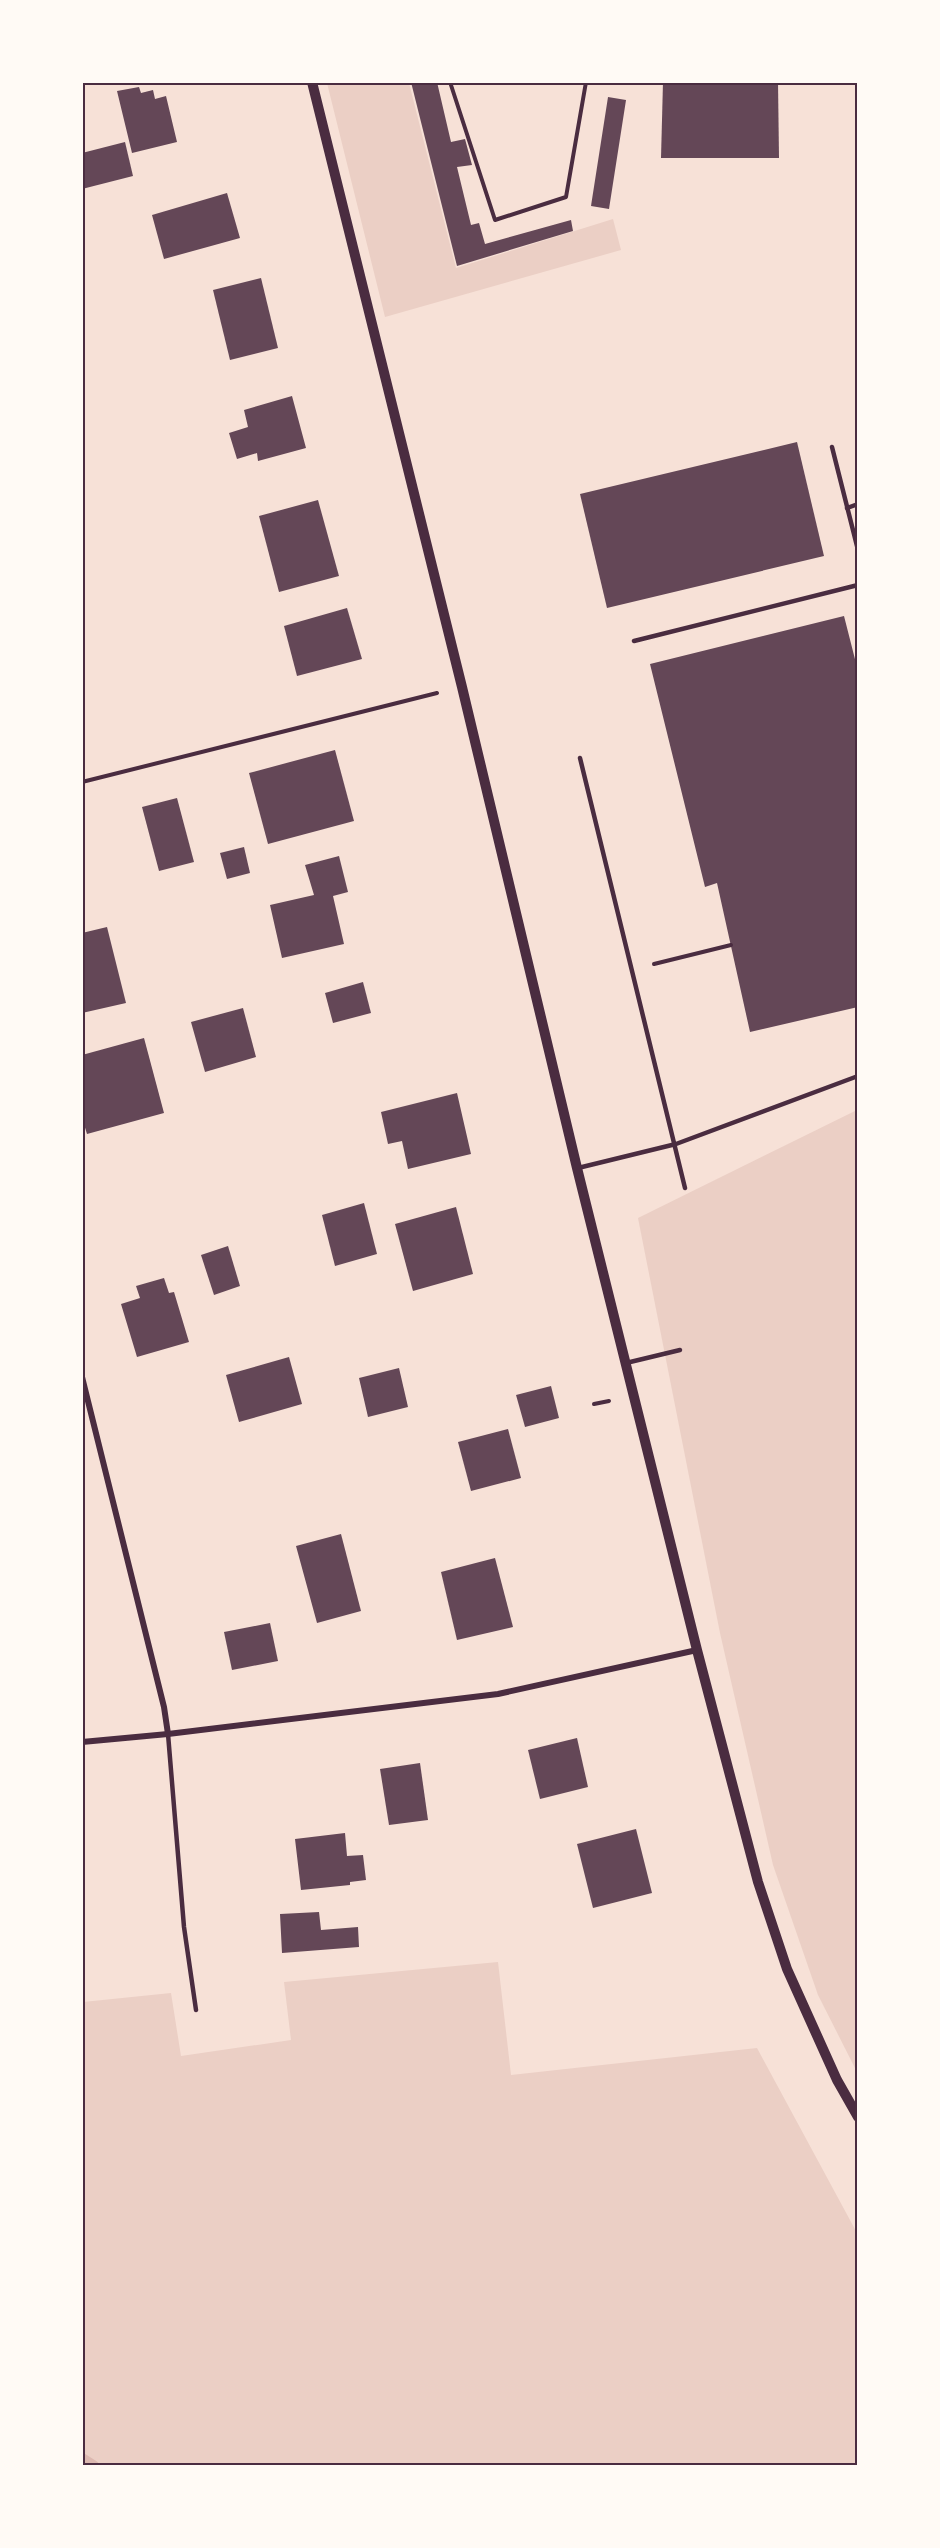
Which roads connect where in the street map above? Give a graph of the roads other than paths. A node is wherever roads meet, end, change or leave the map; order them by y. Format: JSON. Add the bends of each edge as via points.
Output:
{"nodes":[{"id":1,"x":312,"y":82,"type":"edge"},
{"id":2,"x":832,"y":447,"type":"dead end"},
{"id":3,"x":858,"y":504,"type":"edge"},
{"id":4,"x":847,"y":508,"type":"junction"},
{"id":5,"x":858,"y":550,"type":"edge"},
{"id":6,"x":858,"y":585,"type":"edge"},
{"id":7,"x":634,"y":641,"type":"dead end"},
{"id":8,"x":580,"y":758,"type":"dead end"},
{"id":9,"x":858,"y":1076,"type":"edge"},
{"id":10,"x":676,"y":1144,"type":"junction"},
{"id":11,"x":577,"y":1168,"type":"junction"},
{"id":12,"x":685,"y":1188,"type":"dead end"},
{"id":13,"x":680,"y":1350,"type":"dead end"},
{"id":14,"x":626,"y":1362,"type":"junction"},
{"id":15,"x":82,"y":1377,"type":"edge"},
{"id":16,"x":697,"y":1650,"type":"junction"},
{"id":17,"x":168,"y":1734,"type":"junction"},
{"id":18,"x":82,"y":1742,"type":"edge"},
{"id":19,"x":196,"y":2010,"type":"dead end"},
{"id":20,"x":858,"y":2117,"type":"edge"}],
"edges":[{"from":1,"to":11,"type":"street"},
{"from":2,"to":4,"type":"lane"},
{"from":3,"to":4,"type":"lane"},
{"from":4,"to":5,"type":"lane"},
{"from":6,"to":7,"type":"lane"},
{"from":8,"to":10,"type":"lane"},
{"from":9,"to":10,"type":"lane"},
{"from":10,"to":11,"type":"lane"},
{"from":10,"to":12,"type":"lane"},
{"from":11,"to":14,"type":"street"},
{"from":13,"to":14,"type":"lane"},
{"from":14,"to":16,"type":"street"},
{"from":15,"to":17,"type":"street"},
{"from":16,"to":17,"type":"street","via":[[498,1694]]},
{"from":16,"to":20,"type":"street","via":[[776,1941],[837,2080]]},
{"from":17,"to":18,"type":"street"},
{"from":17,"to":19,"type":"lane","via":[[184,1927]]}]}
